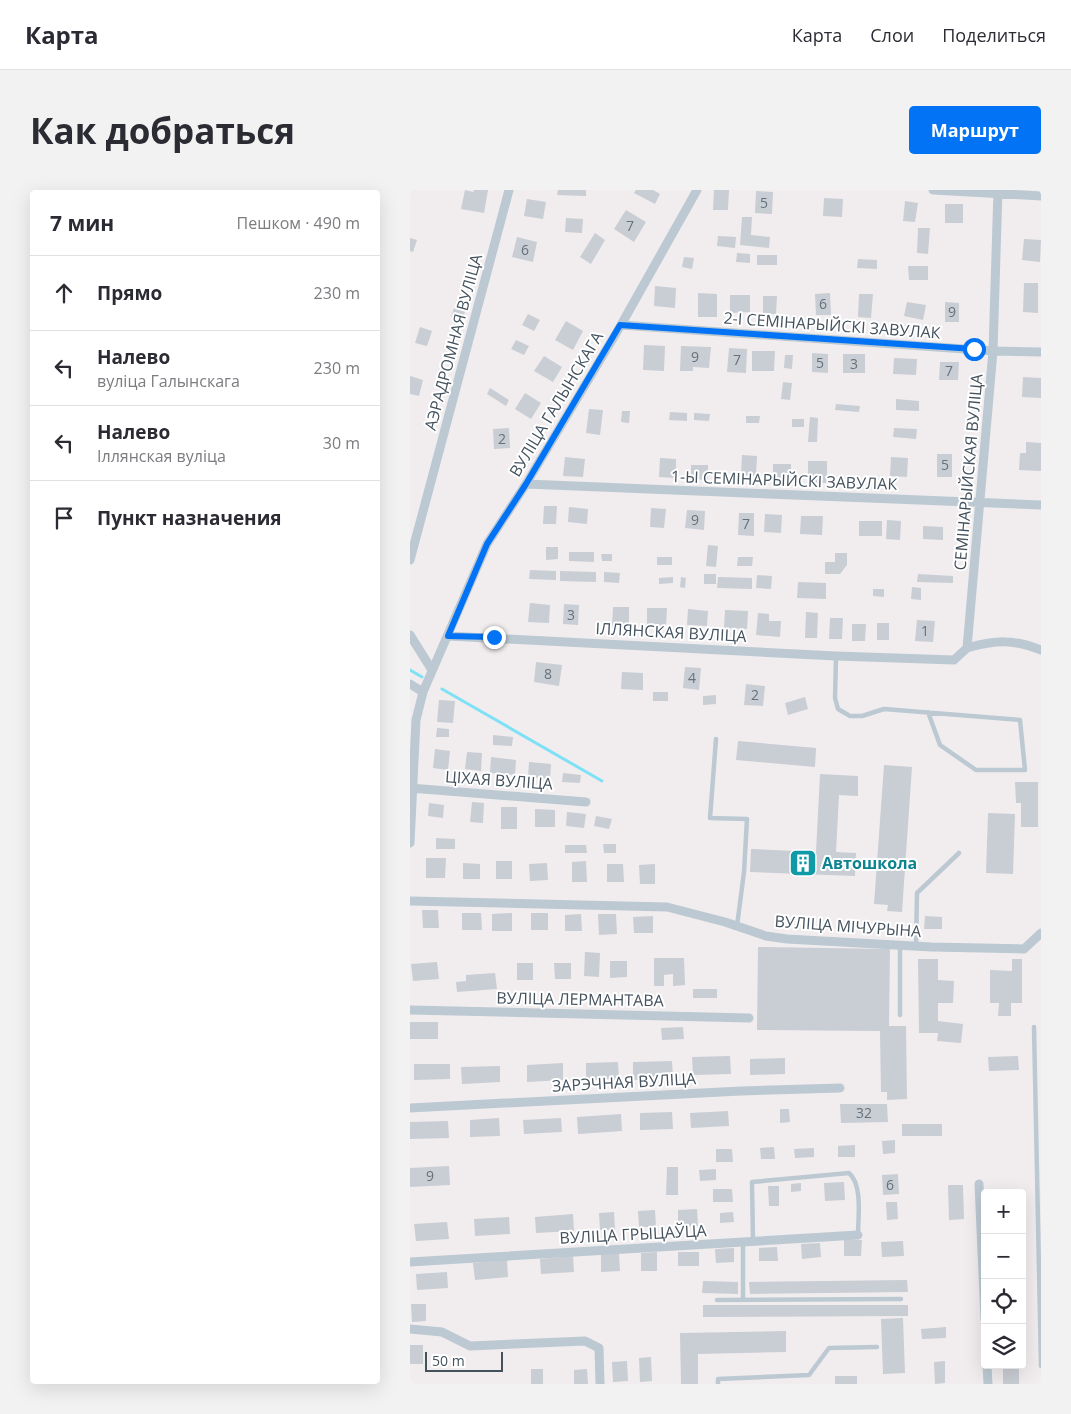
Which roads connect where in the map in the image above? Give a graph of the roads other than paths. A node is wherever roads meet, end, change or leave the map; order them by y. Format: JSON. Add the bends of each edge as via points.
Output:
{"nodes":[{"id":1,"x":509,"y":190,"type":"edge"},
{"id":2,"x":697,"y":190,"type":"edge"},
{"id":3,"x":933,"y":190,"type":"edge"},
{"id":4,"x":998,"y":192,"type":"edge"},
{"id":5,"x":1041,"y":196,"type":"edge"},
{"id":6,"x":620,"y":325,"type":"junction"},
{"id":7,"x":993,"y":351,"type":"junction"},
{"id":8,"x":1041,"y":352,"type":"edge"},
{"id":9,"x":526,"y":484,"type":"junction"},
{"id":10,"x":979,"y":503,"type":"junction"},
{"id":11,"x":1041,"y":505,"type":"edge"},
{"id":12,"x":410,"y":560,"type":"edge"},
{"id":13,"x":410,"y":635,"type":"edge"},
{"id":14,"x":448,"y":636,"type":"junction"},
{"id":15,"x":967,"y":648,"type":"junction"},
{"id":16,"x":1041,"y":650,"type":"edge"},
{"id":17,"x":836,"y":656,"type":"junction"},
{"id":18,"x":432,"y":670,"type":"junction"},
{"id":19,"x":410,"y":684,"type":"edge"},
{"id":20,"x":423,"y":692,"type":"junction"},
{"id":21,"x":928,"y":712,"type":"junction"},
{"id":22,"x":716,"y":739,"type":"dead end"},
{"id":23,"x":411,"y":788,"type":"edge"},
{"id":24,"x":586,"y":802,"type":"dead end"},
{"id":25,"x":410,"y":843,"type":"edge"},
{"id":26,"x":959,"y":853,"type":"dead end"},
{"id":27,"x":410,"y":900,"type":"edge"},
{"id":28,"x":737,"y":926,"type":"junction"},
{"id":29,"x":1041,"y":933,"type":"edge"},
{"id":30,"x":900,"y":944,"type":"junction"},
{"id":31,"x":916,"y":946,"type":"junction"},
{"id":32,"x":410,"y":1010,"type":"edge"},
{"id":33,"x":900,"y":1015,"type":"dead end"},
{"id":34,"x":749,"y":1018,"type":"dead end"},
{"id":35,"x":1034,"y":1027,"type":"dead end"},
{"id":36,"x":840,"y":1088,"type":"dead end"},
{"id":37,"x":410,"y":1108,"type":"edge"},
{"id":38,"x":979,"y":1184,"type":"dead end"},
{"id":39,"x":858,"y":1235,"type":"joint"},
{"id":40,"x":753,"y":1242,"type":"junction"},
{"id":41,"x":743,"y":1243,"type":"junction"},
{"id":42,"x":410,"y":1262,"type":"edge"},
{"id":43,"x":983,"y":1279,"type":"edge"},
{"id":44,"x":901,"y":1299,"type":"dead end"},
{"id":45,"x":718,"y":1300,"type":"dead end"},
{"id":46,"x":743,"y":1300,"type":"junction"},
{"id":47,"x":410,"y":1329,"type":"edge"},
{"id":48,"x":877,"y":1347,"type":"dead end"},
{"id":49,"x":1041,"y":1366,"type":"edge"},
{"id":50,"x":987,"y":1369,"type":"edge"},
{"id":51,"x":600,"y":1384,"type":"edge"},
{"id":52,"x":718,"y":1384,"type":"edge"},
{"id":53,"x":988,"y":1384,"type":"edge"}],
"edges":[{"from":1,"to":12,"type":"street","name":"АЭРАДРОМНАЯ ВУЛІЦА"},
{"from":2,"to":6,"type":"street","name":"ВУЛІЦА ГАЛЫНСКАГА"},
{"from":3,"to":4,"type":"street"},
{"from":4,"to":5,"type":"street"},
{"from":4,"to":7,"type":"street","name":"СЕМІНАРЫЙСКАЯ ВУЛІЦА"},
{"from":6,"to":7,"type":"street","name":"2-І СЕМІНАРЫЙСКІ ЗАВУЛАК"},
{"from":6,"to":9,"type":"street","name":"ВУЛІЦА ГАЛЫНСКАГА"},
{"from":7,"to":8,"type":"street","name":"2-І СЕМІНАРЫЙСКІ ЗАВУЛАК"},
{"from":7,"to":10,"type":"street","name":"СЕМІНАРЫЙСКАЯ ВУЛІЦА"},
{"from":9,"to":10,"type":"street","name":"1-Ы СЕМІНАРЫЙСКІ ЗАВУЛАК"},
{"from":9,"to":14,"type":"street","name":"ВУЛІЦА ГАЛЫНСКАГА","via":[[487,544]]},
{"from":10,"to":11,"type":"street","name":"1-Ы СЕМІНАРЫЙСКІ ЗАВУЛАК"},
{"from":10,"to":15,"type":"street","name":"СЕМІНАРЫЙСКАЯ ВУЛІЦА"},
{"from":13,"to":18,"type":"street"},
{"from":14,"to":17,"type":"street","name":"ІЛЛЯНСКАЯ ВУЛІЦА"},
{"from":14,"to":18,"type":"street"},
{"from":15,"to":16,"type":"street","via":[[1009,641]]},
{"from":15,"to":17,"type":"street","name":"ІЛЛЯНСКАЯ ВУЛІЦА","via":[[954,660]]},
{"from":17,"to":21,"type":"lane","via":[[835,698],[838,709],[850,716],[884,709]]},
{"from":18,"to":20,"type":"street"},
{"from":19,"to":20,"type":"street"},
{"from":20,"to":23,"type":"street","via":[[416,720]]},
{"from":21,"to":21,"type":"lane","via":[[1020,720],[1025,770],[976,770],[940,745]]},
{"from":22,"to":28,"type":"lane","via":[[710,818],[746,819]]},
{"from":23,"to":24,"type":"street","name":"ЦІХАЯ ВУЛІЦА"},
{"from":23,"to":25,"type":"street"},
{"from":26,"to":31,"type":"lane","via":[[917,893]]},
{"from":27,"to":28,"type":"street","name":"ВУЛІЦА МІЧУРЫНА","via":[[667,907]]},
{"from":28,"to":30,"type":"street","name":"ВУЛІЦА МІЧУРЫНА","via":[[787,939]]},
{"from":29,"to":31,"type":"street","name":"ВУЛІЦА МІЧУРЫНА","via":[[1024,949]]},
{"from":30,"to":31,"type":"street","name":"ВУЛІЦА МІЧУРЫНА"},
{"from":30,"to":33,"type":"lane"},
{"from":32,"to":34,"type":"street","name":"ВУЛІЦА ЛЕРМАНТАВА"},
{"from":35,"to":49,"type":"lane"},
{"from":36,"to":37,"type":"street","name":"ЗАРЭЧНАЯ ВУЛІЦА","via":[[741,1090]]},
{"from":38,"to":43,"type":"street"},
{"from":39,"to":40,"type":"street","name":"ВУЛІЦА ГРЫЦАЎЦА"},
{"from":39,"to":40,"type":"lane","via":[[857,1185],[849,1173],[752,1182]]},
{"from":40,"to":41,"type":"street","name":"ВУЛІЦА ГРЫЦАЎЦА"},
{"from":41,"to":42,"type":"street","name":"ВУЛІЦА ГРЫЦАЎЦА"},
{"from":41,"to":46,"type":"lane"},
{"from":44,"to":46,"type":"lane"},
{"from":45,"to":46,"type":"lane"},
{"from":47,"to":51,"type":"street","via":[[442,1332],[470,1346],[585,1341],[599,1348]]},
{"from":48,"to":52,"type":"lane","via":[[829,1348],[809,1375],[718,1379]]},
{"from":50,"to":53,"type":"street"}]}
